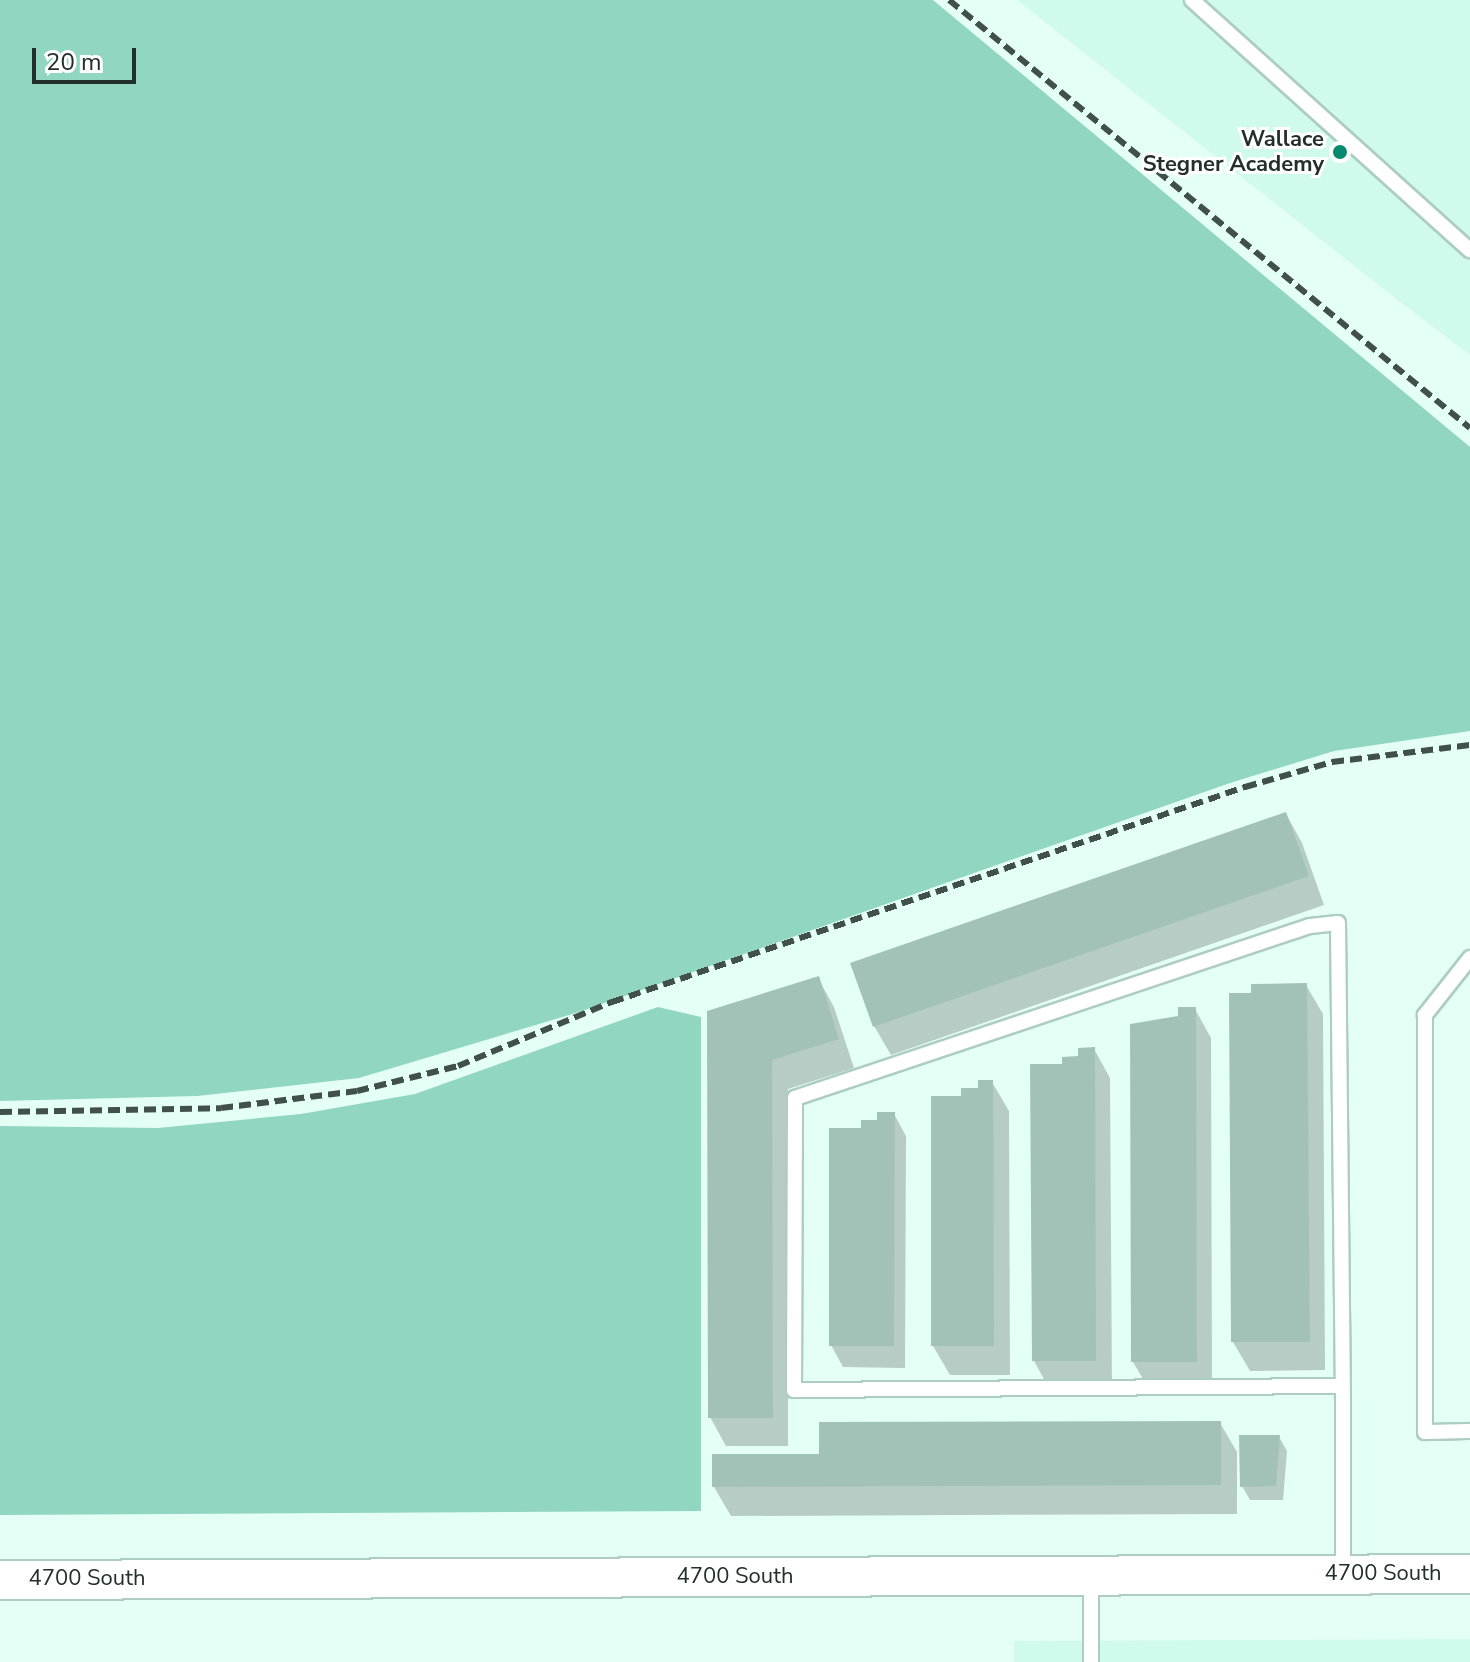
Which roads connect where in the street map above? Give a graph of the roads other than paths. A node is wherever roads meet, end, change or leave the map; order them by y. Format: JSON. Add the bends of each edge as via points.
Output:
{"nodes":[{"id":1,"x":1192,"y":0,"type":"edge"},
{"id":2,"x":1470,"y":250,"type":"edge"},
{"id":3,"x":1470,"y":958,"type":"edge"},
{"id":4,"x":1342,"y":1386,"type":"junction"},
{"id":5,"x":1470,"y":1431,"type":"edge"},
{"id":6,"x":1343,"y":1574,"type":"junction"},
{"id":7,"x":1470,"y":1574,"type":"edge"},
{"id":8,"x":1091,"y":1575,"type":"junction"},
{"id":9,"x":0,"y":1580,"type":"edge"},
{"id":10,"x":1091,"y":1662,"type":"edge"}],
"edges":[{"from":1,"to":2,"type":"lane"},
{"from":3,"to":5,"type":"lane","via":[[1425,1015],[1425,1432]]},
{"from":4,"to":4,"type":"lane","via":[[1338,923],[1310,926],[795,1098],[794,1390]]},
{"from":4,"to":6,"type":"lane"},
{"from":6,"to":7,"type":"street","name":"4700 South"},
{"from":6,"to":8,"type":"street","name":"4700 South"},
{"from":8,"to":9,"type":"street","name":"4700 South"},
{"from":8,"to":10,"type":"lane"}]}
